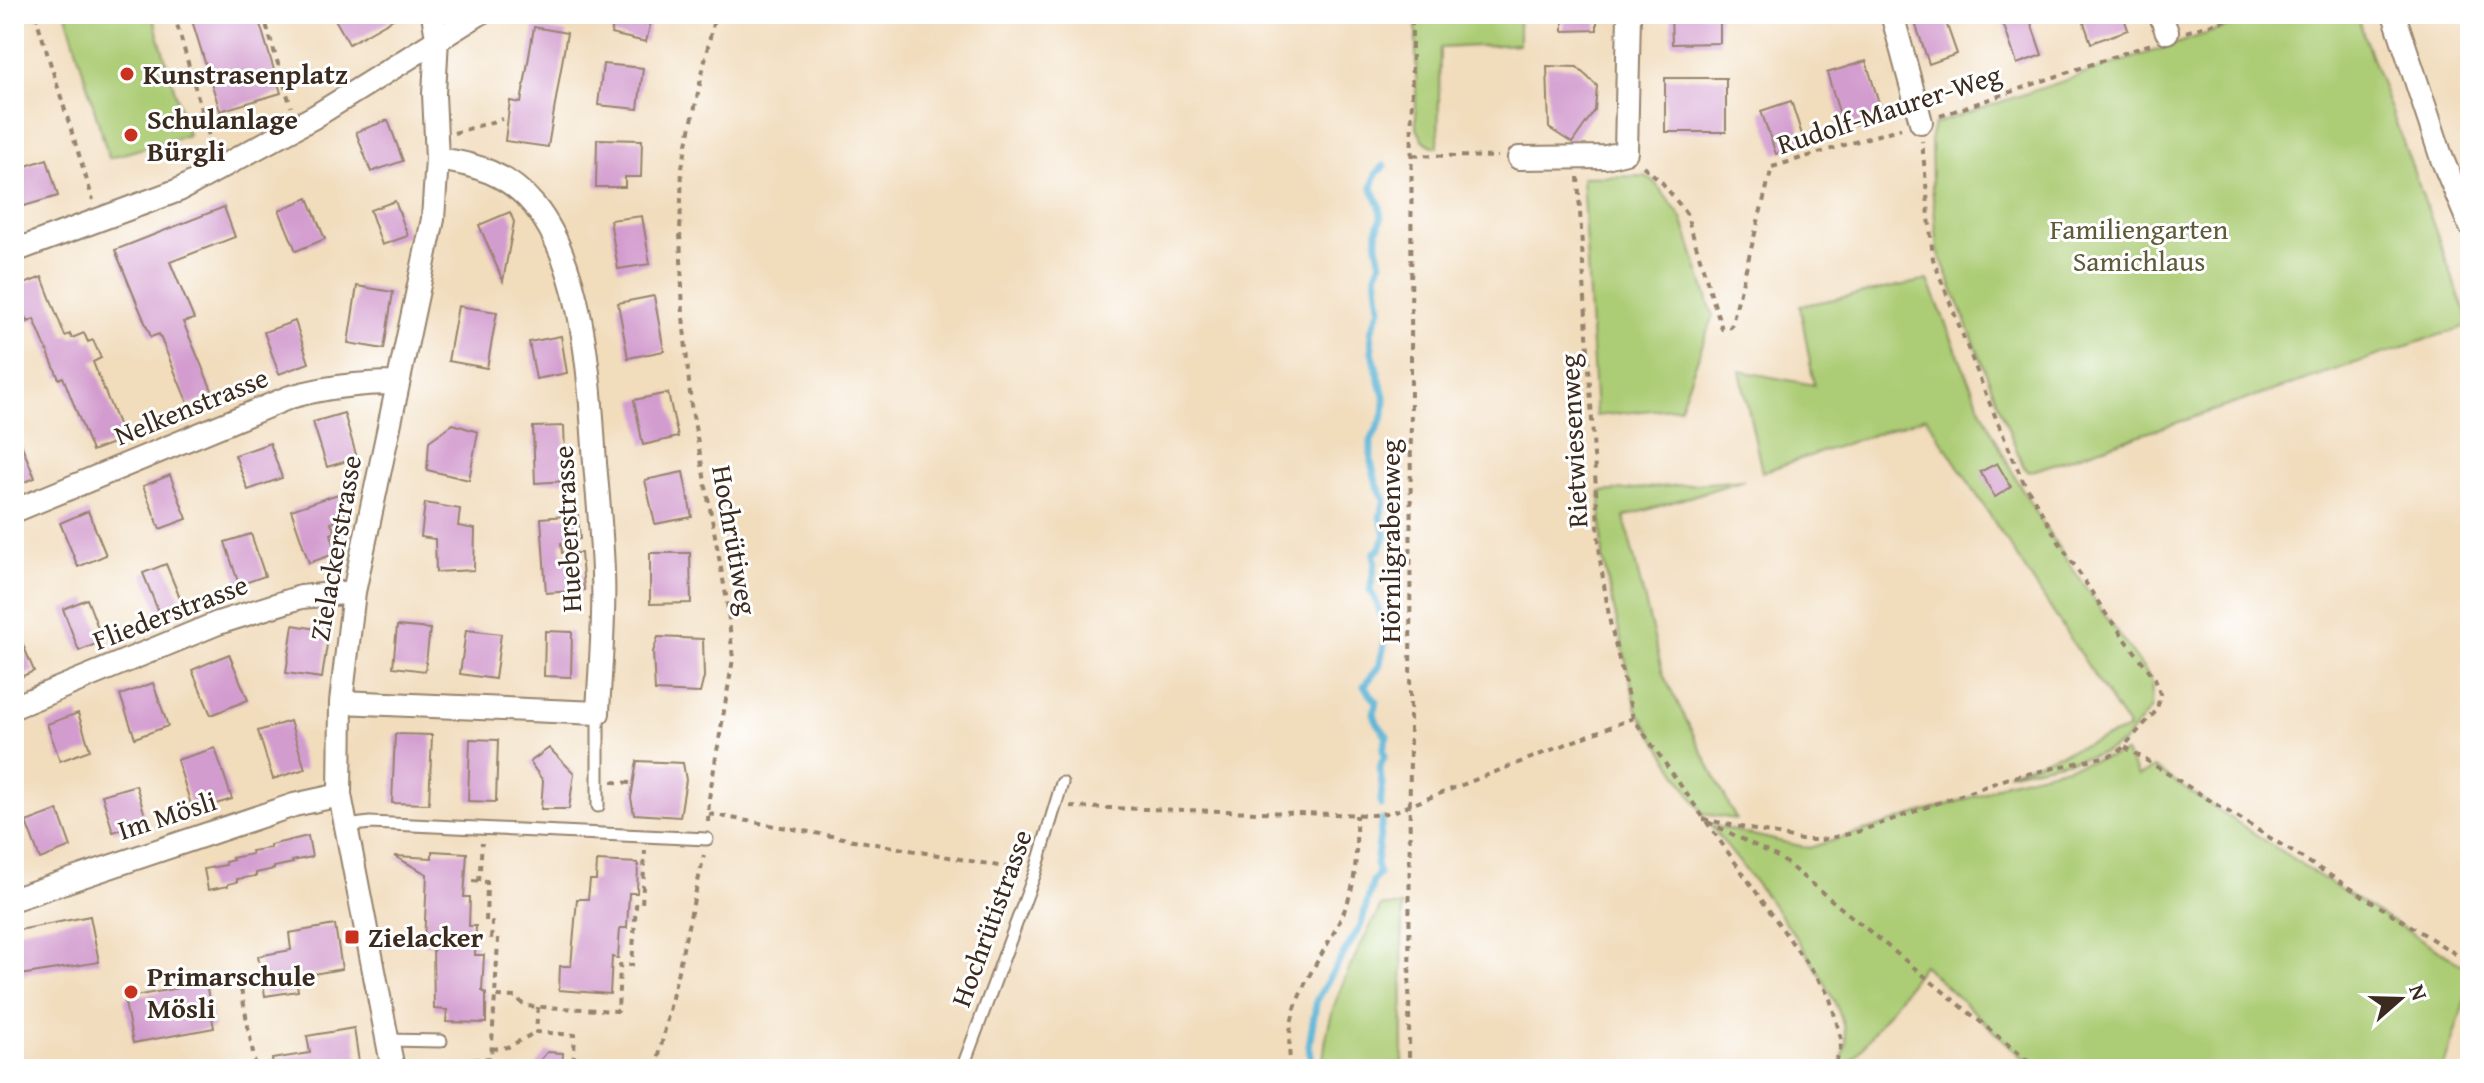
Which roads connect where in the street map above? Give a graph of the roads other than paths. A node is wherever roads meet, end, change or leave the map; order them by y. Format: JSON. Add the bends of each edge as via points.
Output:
{"nodes":[{"id":1,"x":433,"y":14,"type":"edge"},
{"id":2,"x":479,"y":14,"type":"edge"},
{"id":3,"x":1629,"y":14,"type":"edge"},
{"id":4,"x":1892,"y":14,"type":"edge"},
{"id":5,"x":2394,"y":14,"type":"edge"},
{"id":6,"x":437,"y":38,"type":"junction"},
{"id":7,"x":1921,"y":122,"type":"road end"},
{"id":8,"x":1519,"y":158,"type":"road end"},
{"id":9,"x":437,"y":159,"type":"junction"},
{"id":10,"x":2470,"y":226,"type":"edge"},
{"id":11,"x":14,"y":251,"type":"edge"},
{"id":12,"x":396,"y":383,"type":"junction"},
{"id":13,"x":14,"y":511,"type":"edge"},
{"id":14,"x":354,"y":592,"type":"junction"},
{"id":15,"x":341,"y":702,"type":"junction"},
{"id":16,"x":14,"y":707,"type":"edge"},
{"id":17,"x":598,"y":713,"type":"junction"},
{"id":18,"x":1062,"y":783,"type":"dead end"},
{"id":19,"x":340,"y":795,"type":"junction"},
{"id":20,"x":598,"y":806,"type":"dead end"},
{"id":21,"x":346,"y":826,"type":"junction"},
{"id":22,"x":707,"y":839,"type":"road end"},
{"id":23,"x":14,"y":899,"type":"edge"},
{"id":24,"x":387,"y":1040,"type":"junction"},
{"id":25,"x":441,"y":1041,"type":"dead end"},
{"id":26,"x":401,"y":1067,"type":"edge"},
{"id":27,"x":962,"y":1069,"type":"edge"}],
"edges":[{"from":1,"to":6,"type":"street","name":"Zielackerstrasse"},
{"from":2,"to":6,"type":"street"},
{"from":3,"to":8,"type":"street","via":[[1626,152]]},
{"from":4,"to":7,"type":"street"},
{"from":5,"to":10,"type":"street"},
{"from":6,"to":9,"type":"street","name":"Zielackerstrasse"},
{"from":6,"to":11,"type":"street","via":[[314,117],[179,190]]},
{"from":9,"to":12,"type":"street","name":"Zielackerstrasse","via":[[433,219]]},
{"from":9,"to":17,"type":"street","name":"Hueberstrasse","via":[[473,164],[506,181],[533,204],[552,233],[575,300],[589,372],[604,574]]},
{"from":12,"to":13,"type":"street","name":"Nelkenstrasse","via":[[354,383],[290,397]]},
{"from":12,"to":14,"type":"street","name":"Zielackerstrasse"},
{"from":14,"to":15,"type":"street","name":"Zielackerstrasse"},
{"from":14,"to":16,"type":"street","name":"Fliederstrasse","via":[[301,597],[218,623]]},
{"from":15,"to":17,"type":"street"},
{"from":15,"to":19,"type":"street","name":"Zielackerstrasse"},
{"from":17,"to":20,"type":"lane"},
{"from":18,"to":27,"type":"lane","name":"Hochrütistrasse","via":[[1035,873]]},
{"from":19,"to":21,"type":"street","name":"Zielackerstrasse"},
{"from":19,"to":23,"type":"street","name":"Im Mösli","via":[[294,805]]},
{"from":21,"to":22,"type":"lane"},
{"from":21,"to":24,"type":"street","name":"Zielackerstrasse"},
{"from":24,"to":25,"type":"lane"},
{"from":24,"to":26,"type":"street","name":"Zielackerstrasse"}]}
